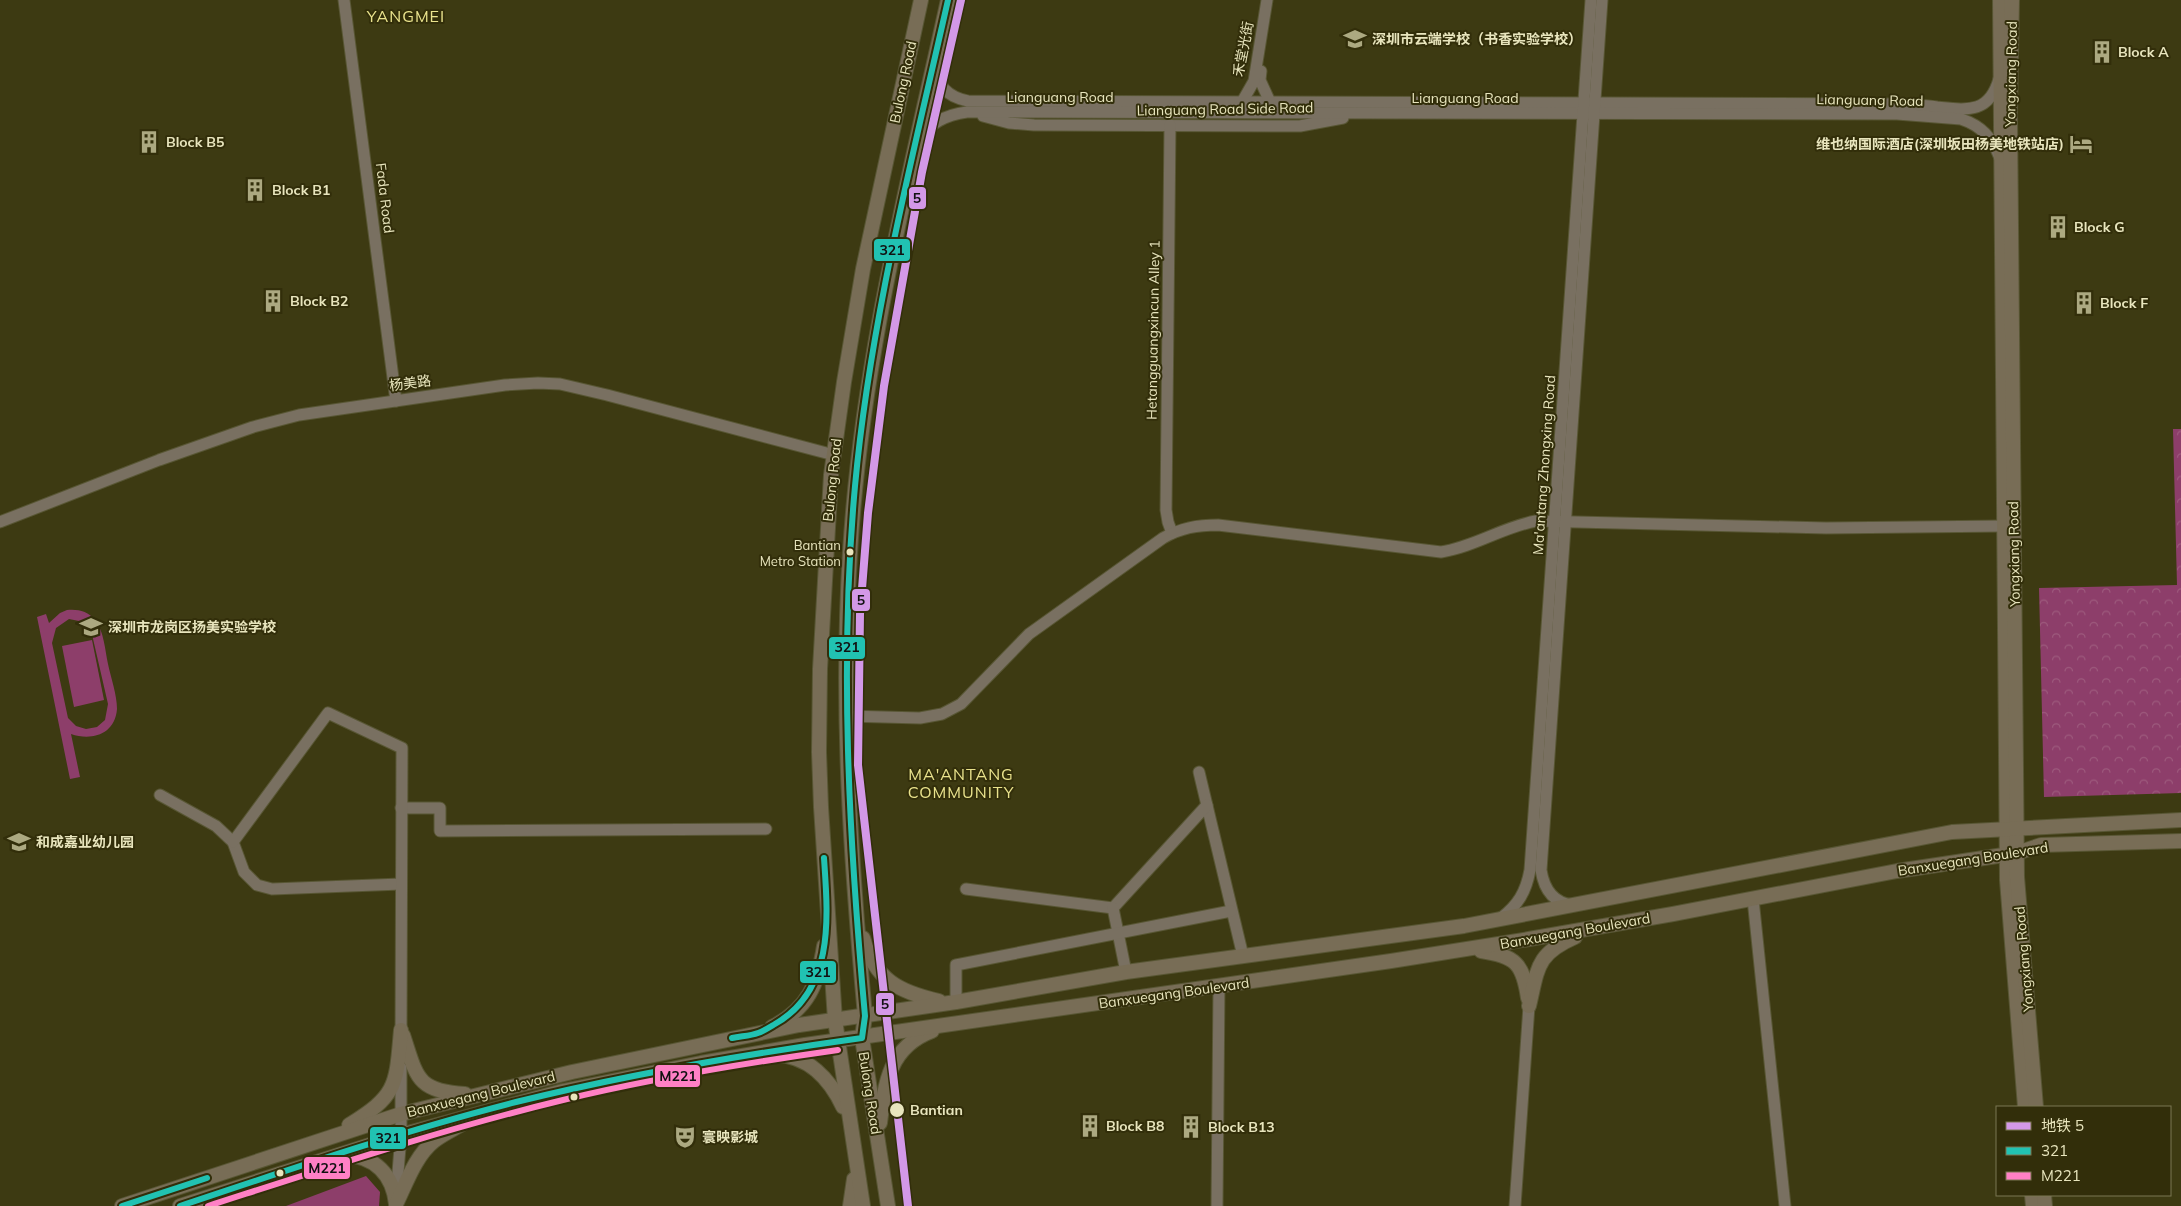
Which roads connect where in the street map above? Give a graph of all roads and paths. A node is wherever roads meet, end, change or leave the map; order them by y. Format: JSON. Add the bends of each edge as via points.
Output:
{"nodes":[{"id":1,"x":344,"y":0,"type":"edge"},
{"id":2,"x":921,"y":0,"type":"edge"},
{"id":3,"x":948,"y":0,"type":"edge"},
{"id":4,"x":1267,"y":0,"type":"edge"},
{"id":5,"x":1272,"y":0,"type":"edge"},
{"id":6,"x":1591,"y":0,"type":"edge"},
{"id":7,"x":1602,"y":0,"type":"edge"},
{"id":8,"x":2000,"y":0,"type":"edge"},
{"id":9,"x":2012,"y":0,"type":"edge"},
{"id":10,"x":935,"y":60,"type":"junction"},
{"id":11,"x":2000,"y":75,"type":"junction"},
{"id":12,"x":1242,"y":102,"type":"junction"},
{"id":13,"x":1270,"y":102,"type":"junction"},
{"id":14,"x":1589,"y":108,"type":"junction"},
{"id":15,"x":967,"y":112,"type":"junction"},
{"id":16,"x":1363,"y":113,"type":"junction"},
{"id":17,"x":1170,"y":125,"type":"junction"},
{"id":18,"x":917,"y":140,"type":"junction"},
{"id":19,"x":2001,"y":160,"type":"junction"},
{"id":20,"x":396,"y":401,"type":"junction"},
{"id":21,"x":834,"y":455,"type":"junction"},
{"id":22,"x":0,"y":522,"type":"edge"},
{"id":23,"x":1561,"y":522,"type":"junction"},
{"id":24,"x":2004,"y":526,"type":"junction"},
{"id":25,"x":1172,"y":533,"type":"junction"},
{"id":26,"x":846,"y":716,"type":"junction"},
{"id":27,"x":1199,"y":772,"type":"dead end"},
{"id":28,"x":160,"y":795,"type":"dead end"},
{"id":29,"x":1207,"y":805,"type":"junction"},
{"id":30,"x":402,"y":808,"type":"junction"},
{"id":31,"x":2181,"y":820,"type":"edge"},
{"id":32,"x":2012,"y":828,"type":"junction"},
{"id":33,"x":766,"y":829,"type":"dead end"},
{"id":34,"x":2181,"y":841,"type":"edge"},
{"id":35,"x":234,"y":842,"type":"junction"},
{"id":36,"x":2012,"y":853,"type":"junction"},
{"id":37,"x":401,"y":884,"type":"junction"},
{"id":38,"x":966,"y":888,"type":"dead end"},
{"id":39,"x":1753,"y":899,"type":"junction"},
{"id":40,"x":1577,"y":905,"type":"junction"},
{"id":41,"x":1113,"y":908,"type":"junction"},
{"id":42,"x":1231,"y":911,"type":"junction"},
{"id":43,"x":856,"y":914,"type":"junction"},
{"id":44,"x":828,"y":920,"type":"junction"},
{"id":45,"x":1498,"y":920,"type":"junction"},
{"id":46,"x":1594,"y":928,"type":"junction"},
{"id":47,"x":1118,"y":934,"type":"junction"},
{"id":48,"x":1468,"y":949,"type":"junction"},
{"id":49,"x":1243,"y":956,"type":"junction"},
{"id":50,"x":1126,"y":972,"type":"junction"},
{"id":51,"x":1218,"y":986,"type":"junction"},
{"id":52,"x":951,"y":1003,"type":"junction"},
{"id":53,"x":1529,"y":1006,"type":"junction"},
{"id":54,"x":865,"y":1016,"type":"junction"},
{"id":55,"x":834,"y":1020,"type":"junction"},
{"id":56,"x":948,"y":1025,"type":"junction"},
{"id":57,"x":401,"y":1030,"type":"junction"},
{"id":58,"x":760,"y":1033,"type":"junction"},
{"id":59,"x":862,"y":1038,"type":"junction"},
{"id":60,"x":837,"y":1041,"type":"junction"},
{"id":61,"x":744,"y":1056,"type":"junction"},
{"id":62,"x":478,"y":1095,"type":"junction"},
{"id":63,"x":2025,"y":1106,"type":"edge"},
{"id":64,"x":2036,"y":1106,"type":"edge"},
{"id":65,"x":482,"y":1113,"type":"junction"},
{"id":66,"x":401,"y":1114,"type":"junction"},
{"id":67,"x":850,"y":1123,"type":"junction"},
{"id":68,"x":401,"y":1135,"type":"junction"},
{"id":69,"x":328,"y":1138,"type":"junction"},
{"id":70,"x":877,"y":1139,"type":"junction"},
{"id":71,"x":332,"y":1157,"type":"junction"},
{"id":72,"x":856,"y":1164,"type":"junction"},
{"id":73,"x":396,"y":1205,"type":"edge"},
{"id":74,"x":122,"y":1206,"type":"edge"},
{"id":75,"x":180,"y":1206,"type":"edge"},
{"id":76,"x":850,"y":1206,"type":"edge"},
{"id":77,"x":863,"y":1206,"type":"edge"},
{"id":78,"x":888,"y":1206,"type":"edge"},
{"id":79,"x":1217,"y":1206,"type":"edge"},
{"id":80,"x":1515,"y":1206,"type":"edge"},
{"id":81,"x":1785,"y":1206,"type":"edge"}],
"edges":[{"from":1,"to":20,"type":"street","name":"Fada Road"},
{"from":2,"to":21,"type":"main road","name":"Bulong Road","via":[[863,269]]},
{"from":3,"to":10,"type":"main road","name":"Bulong Road"},
{"from":4,"to":12,"type":"street","name":"禾堂光街","via":[[1254,81]]},
{"from":5,"to":13,"type":"street","via":[[1260,80]]},
{"from":6,"to":14,"type":"street","name":"Ma'antang Zhongxing Road"},
{"from":7,"to":14,"type":"street","name":"Ma'antang Zhongxing Road"},
{"from":8,"to":11,"type":"main road","name":"Yongxiang Road"},
{"from":9,"to":32,"type":"main road","name":"Yongxiang Road"},
{"from":10,"to":12,"type":"street","name":"Lianguang Road","via":[[942,89],[951,96],[968,101]]},
{"from":10,"to":18,"type":"main road","name":"Bulong Road"},
{"from":11,"to":14,"type":"street","name":"Lianguang Road","via":[[1990,98],[1982,105],[1962,110],[1898,104]]},
{"from":11,"to":19,"type":"main road","name":"Yongxiang Road"},
{"from":12,"to":13,"type":"street","name":"Lianguang Road"},
{"from":13,"to":14,"type":"street","name":"Lianguang Road"},
{"from":14,"to":16,"type":"street","name":"Lianguang Road"},
{"from":14,"to":19,"type":"street","name":"Lianguang Road","via":[[1897,114],[1961,119],[1980,127],[1988,135]]},
{"from":14,"to":23,"type":"street","name":"Ma'antang Zhongxing Road"},
{"from":15,"to":16,"type":"street","name":"Lianguang Road"},
{"from":15,"to":17,"type":"street","name":"Lianguang Road Side Road","via":[[1009,123],[1034,125]]},
{"from":15,"to":18,"type":"street","name":"Lianguang Road","via":[[946,116]]},
{"from":16,"to":17,"type":"street","name":"Lianguang Road Side Road","via":[[1300,126]]},
{"from":17,"to":25,"type":"street","name":"Hetangguangxincun Alley 1","via":[[1166,510]]},
{"from":18,"to":26,"type":"main road","name":"Bulong Road","via":[[884,300],[858,464],[850,552]]},
{"from":19,"to":24,"type":"main road","name":"Yongxiang Road"},
{"from":20,"to":21,"type":"street","name":"杨美路","via":[[505,385],[560,384]]},
{"from":20,"to":22,"type":"street","name":"杨美路","via":[[299,415],[253,426]]},
{"from":21,"to":44,"type":"main road","name":"Bulong Road","via":[[825,570],[819,752]]},
{"from":23,"to":24,"type":"street","via":[[1826,528]]},
{"from":23,"to":25,"type":"street","via":[[1521,524],[1457,550],[1441,552],[1218,525],[1200,525]]},
{"from":23,"to":40,"type":"street","name":"Ma'antang Zhongxing Road","via":[[1541,870],[1542,882],[1556,900]]},
{"from":23,"to":45,"type":"street","name":"Ma'antang Zhongxing Road","via":[[1530,870],[1522,898]]},
{"from":24,"to":32,"type":"main road","name":"Yongxiang Road"},
{"from":25,"to":26,"type":"street","via":[[1029,634],[962,704],[942,714],[920,718]]},
{"from":26,"to":43,"type":"main road","name":"Bulong Road"},
{"from":27,"to":29,"type":"street"},
{"from":28,"to":35,"type":"street","via":[[216,826]]},
{"from":29,"to":41,"type":"street"},
{"from":29,"to":42,"type":"street"},
{"from":30,"to":33,"type":"street","via":[[440,808],[440,831]]},
{"from":30,"to":35,"type":"street","via":[[402,748],[328,713]]},
{"from":30,"to":37,"type":"street"},
{"from":31,"to":32,"type":"main road","name":"Banxuegang Boulevard"},
{"from":32,"to":36,"type":"main road","name":"Yongxiang Road"},
{"from":32,"to":40,"type":"main road","name":"Banxuegang Boulevard","via":[[1952,832]]},
{"from":34,"to":36,"type":"main road","name":"Banxuegang Boulevard","via":[[2041,845]]},
{"from":35,"to":37,"type":"street","via":[[244,872],[257,885],[272,889]]},
{"from":36,"to":39,"type":"main road","name":"Banxuegang Boulevard"},
{"from":36,"to":63,"type":"main road","name":"Yongxiang Road","via":[[2007,880]]},
{"from":36,"to":64,"type":"main road","name":"Yongxiang Road","via":[[2018,887]]},
{"from":37,"to":57,"type":"street"},
{"from":38,"to":41,"type":"street"},
{"from":39,"to":46,"type":"main road","name":"Banxuegang Boulevard"},
{"from":39,"to":81,"type":"street"},
{"from":40,"to":45,"type":"main road","name":"Banxuegang Boulevard"},
{"from":41,"to":47,"type":"street"},
{"from":42,"to":47,"type":"street"},
{"from":42,"to":49,"type":"street"},
{"from":43,"to":52,"type":"main road","via":[[875,966],[888,981],[903,991]]},
{"from":43,"to":54,"type":"main road","name":"Bulong Road"},
{"from":44,"to":55,"type":"main road","name":"Bulong Road"},
{"from":44,"to":58,"type":"main road","via":[[821,965],[808,997],[798,1010]]},
{"from":45,"to":49,"type":"main road","name":"Banxuegang Boulevard"},
{"from":46,"to":48,"type":"main road","name":"Banxuegang Boulevard"},
{"from":46,"to":53,"type":"main road","via":[[1548,952],[1537,971]]},
{"from":47,"to":50,"type":"street"},
{"from":47,"to":52,"type":"street","via":[[956,965]]},
{"from":48,"to":51,"type":"main road","name":"Banxuegang Boulevard"},
{"from":48,"to":53,"type":"main road","via":[[1503,955],[1516,963],[1525,977]]},
{"from":49,"to":50,"type":"main road","name":"Banxuegang Boulevard"},
{"from":50,"to":52,"type":"main road","name":"Banxuegang Boulevard"},
{"from":51,"to":56,"type":"main road","name":"Banxuegang Boulevard"},
{"from":51,"to":79,"type":"street"},
{"from":52,"to":54,"type":"main road","name":"Banxuegang Boulevard"},
{"from":53,"to":80,"type":"street"},
{"from":54,"to":55,"type":"main road","name":"Banxuegang Boulevard"},
{"from":54,"to":59,"type":"main road","name":"Bulong Road"},
{"from":55,"to":58,"type":"main road","name":"Banxuegang Boulevard"},
{"from":55,"to":60,"type":"main road","name":"Bulong Road"},
{"from":56,"to":59,"type":"main road","name":"Banxuegang Boulevard"},
{"from":56,"to":70,"type":"main road","via":[[910,1043],[896,1057],[888,1077]]},
{"from":57,"to":62,"type":"main road","via":[[416,1072],[428,1086],[442,1093]]},
{"from":57,"to":66,"type":"street"},
{"from":57,"to":69,"type":"main road","via":[[397,1070],[387,1096],[377,1107]]},
{"from":58,"to":62,"type":"main road","name":"Banxuegang Boulevard"},
{"from":59,"to":60,"type":"main road","name":"Banxuegang Boulevard"},
{"from":59,"to":70,"type":"main road","name":"Bulong Road"},
{"from":60,"to":61,"type":"main road","name":"Banxuegang Boulevard"},
{"from":60,"to":67,"type":"main road","name":"Bulong Road"},
{"from":61,"to":65,"type":"main road","name":"Banxuegang Boulevard","via":[[563,1091]]},
{"from":61,"to":67,"type":"main road","via":[[780,1055],[798,1058],[810,1065],[835,1091]]},
{"from":62,"to":66,"type":"main road","name":"Banxuegang Boulevard"},
{"from":65,"to":68,"type":"main road","name":"Banxuegang Boulevard"},
{"from":65,"to":73,"type":"main road","via":[[428,1147]]},
{"from":66,"to":68,"type":"street"},
{"from":66,"to":69,"type":"main road","name":"Banxuegang Boulevard"},
{"from":67,"to":72,"type":"main road","name":"Bulong Road"},
{"from":68,"to":71,"type":"main road","name":"Banxuegang Boulevard"},
{"from":68,"to":73,"type":"street"},
{"from":69,"to":74,"type":"main road","name":"Banxuegang Boulevard"},
{"from":70,"to":78,"type":"main road","name":"Bulong Road"},
{"from":71,"to":73,"type":"main road","via":[[355,1155],[376,1164],[391,1182]]},
{"from":71,"to":75,"type":"main road","name":"Banxuegang Boulevard"},
{"from":72,"to":76,"type":"main road"},
{"from":72,"to":77,"type":"main road","name":"Bulong Road"}]}
